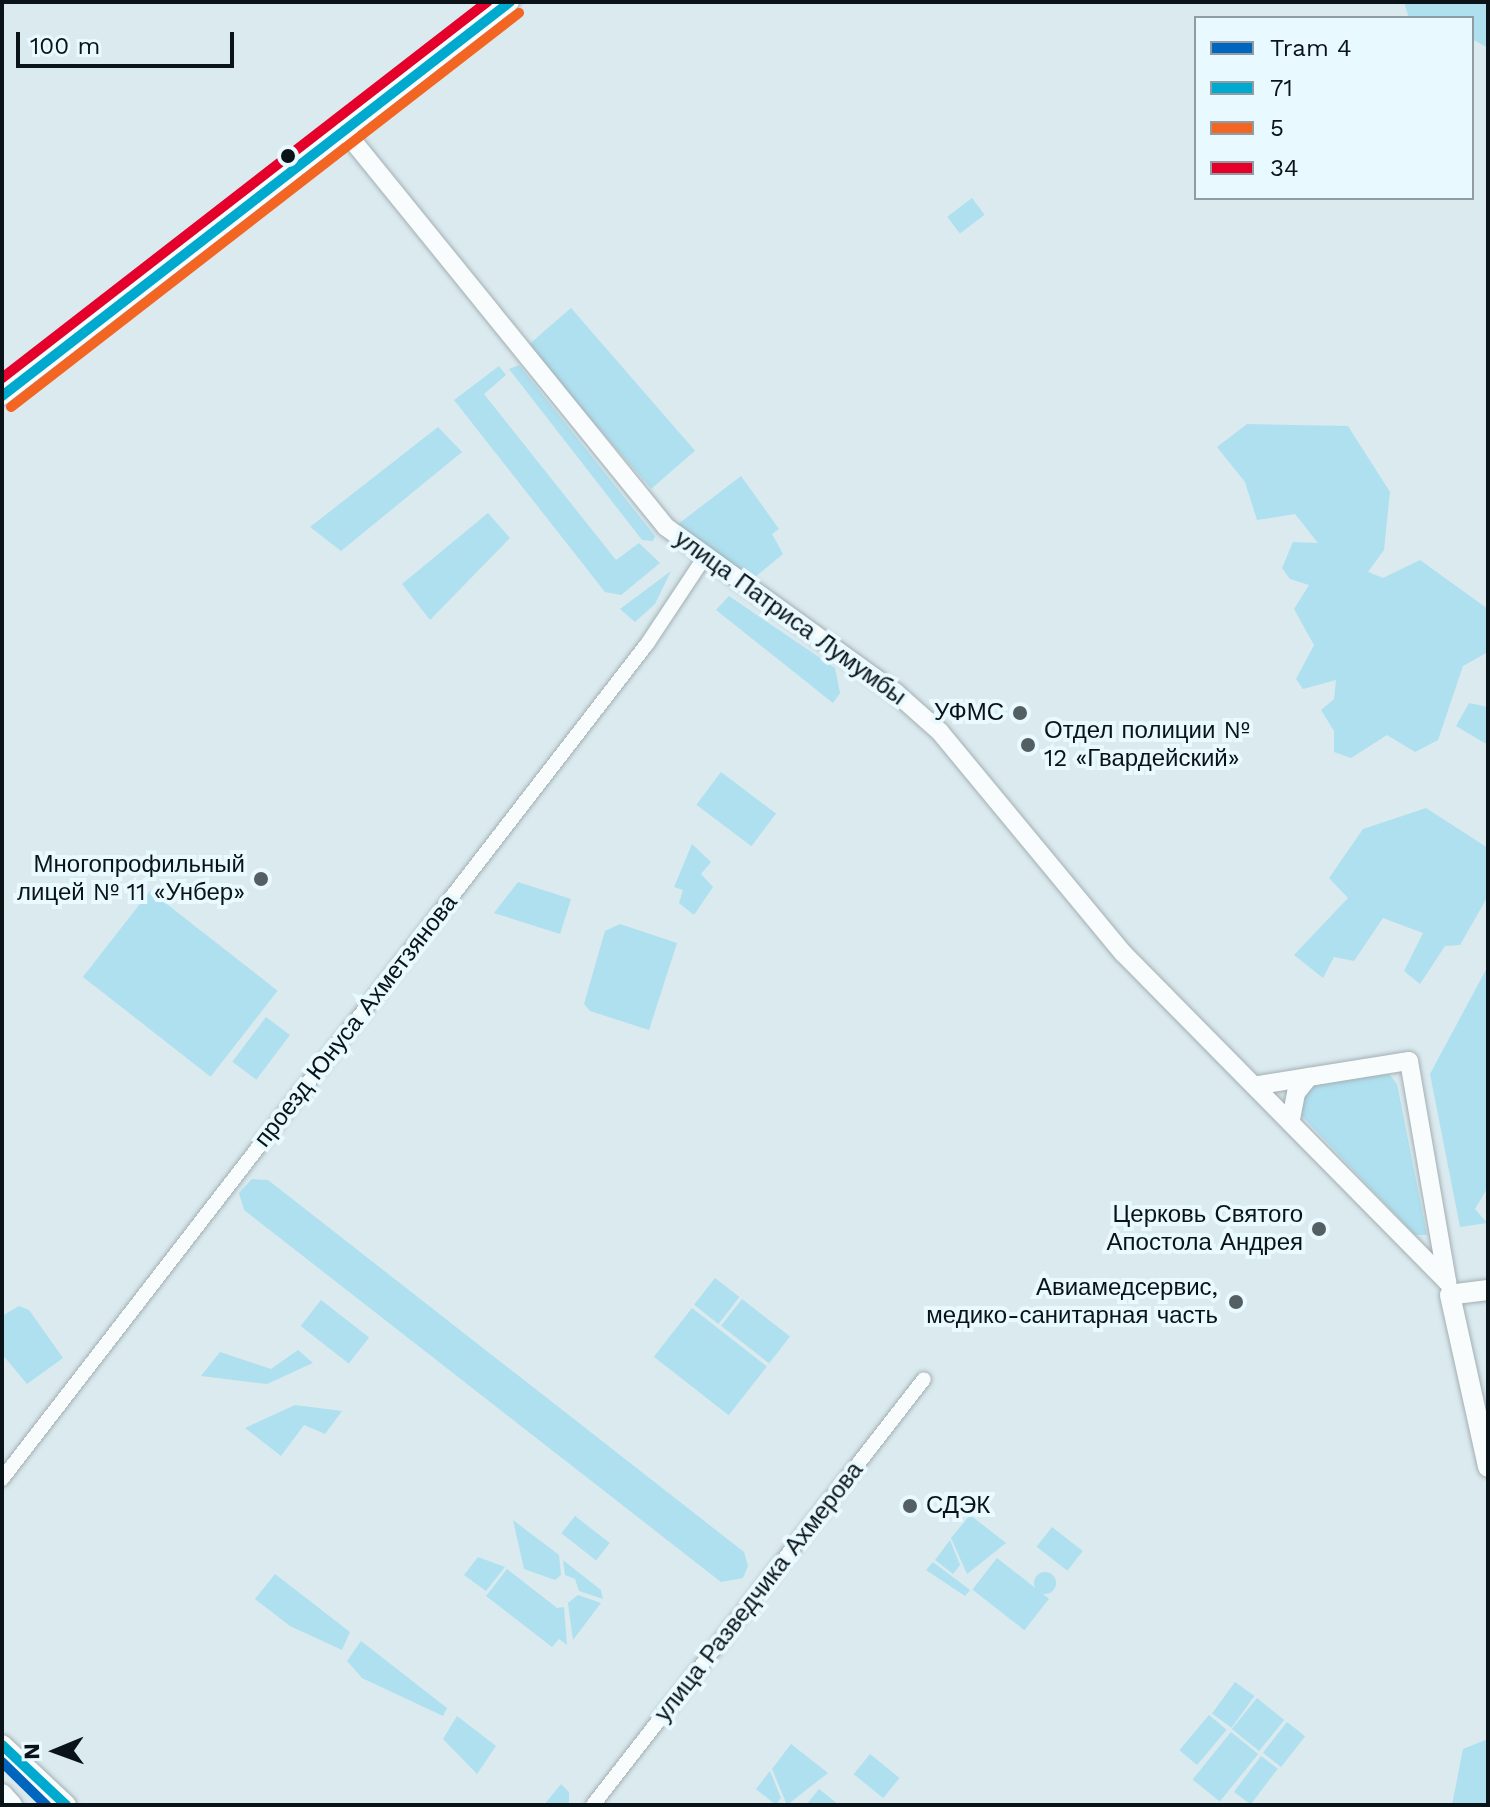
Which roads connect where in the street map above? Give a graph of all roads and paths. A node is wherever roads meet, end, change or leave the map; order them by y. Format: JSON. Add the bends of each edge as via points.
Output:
{"nodes":[{"id":1,"x":510,"y":2,"type":"edge"},
{"id":2,"x":344,"y":130,"type":"junction"},
{"id":3,"x":2,"y":396,"type":"edge"},
{"id":4,"x":704,"y":558,"type":"junction"},
{"id":5,"x":1309,"y":1077,"type":"junction"},
{"id":6,"x":1259,"y":1085,"type":"junction"},
{"id":7,"x":1291,"y":1119,"type":"junction"},
{"id":8,"x":1449,"y":1288,"type":"junction"},
{"id":9,"x":1488,"y":1290,"type":"edge"},
{"id":10,"x":924,"y":1379,"type":"dead end"},
{"id":11,"x":1488,"y":1467,"type":"edge"},
{"id":12,"x":2,"y":1479,"type":"edge"},
{"id":13,"x":2,"y":1745,"type":"edge"},
{"id":14,"x":2,"y":1794,"type":"edge"},
{"id":15,"x":12,"y":1805,"type":"edge"},
{"id":16,"x":66,"y":1805,"type":"edge"},
{"id":17,"x":593,"y":1805,"type":"edge"}],
"edges":[{"from":1,"to":2,"type":"street"},
{"from":2,"to":3,"type":"street"},
{"from":2,"to":4,"type":"street","name":"улица Патриса Лумумбы","via":[[633,492]]},
{"from":4,"to":6,"type":"street","name":"улица Патриса Лумумбы","via":[[895,692],[940,732],[1123,953]]},
{"from":4,"to":12,"type":"street","name":"проезд Юнуса Ахметзянова","via":[[647,644]]},
{"from":5,"to":6,"type":"street"},
{"from":5,"to":7,"type":"street","via":[[1296,1093]]},
{"from":5,"to":8,"type":"street","via":[[1409,1061]]},
{"from":6,"to":7,"type":"street","name":"улица Патриса Лумумбы"},
{"from":7,"to":8,"type":"street","name":"улица Патриса Лумумбы"},
{"from":8,"to":9,"type":"main road"},
{"from":8,"to":11,"type":"main road"},
{"from":10,"to":17,"type":"street","name":"улица Разведчика Ахмерова"},
{"from":13,"to":16,"type":"main road"},
{"from":14,"to":15,"type":"main road"}]}
